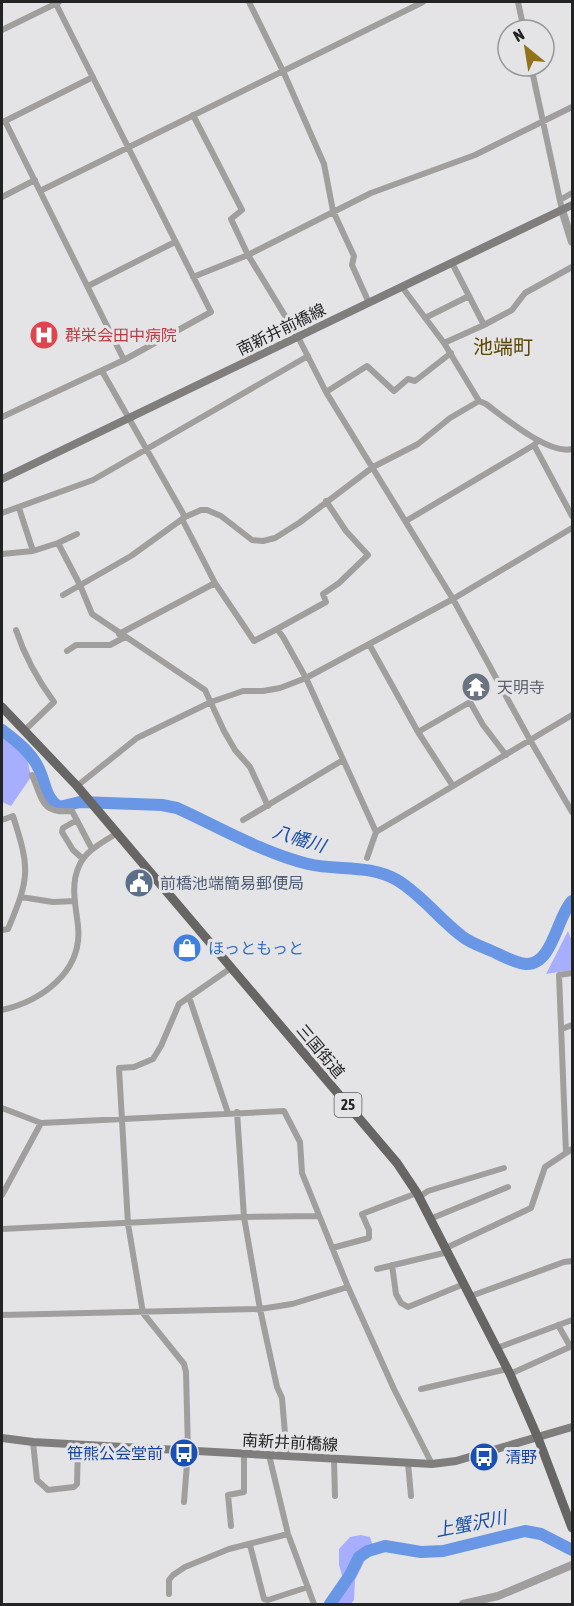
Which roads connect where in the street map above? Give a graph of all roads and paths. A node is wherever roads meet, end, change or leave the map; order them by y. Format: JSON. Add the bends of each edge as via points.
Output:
{"nodes":[{"id":1,"x":57,"y":2,"type":"edge"},
{"id":2,"x":249,"y":2,"type":"edge"},
{"id":3,"x":423,"y":2,"type":"edge"},
{"id":4,"x":518,"y":2,"type":"edge"},
{"id":5,"x":521,"y":18,"type":"edge"},
{"id":6,"x":2,"y":30,"type":"edge"},
{"id":7,"x":283,"y":71,"type":"junction"},
{"id":8,"x":93,"y":76,"type":"junction"},
{"id":9,"x":534,"y":78,"type":"edge"},
{"id":10,"x":573,"y":107,"type":"edge"},
{"id":11,"x":193,"y":115,"type":"junction"},
{"id":12,"x":3,"y":122,"type":"edge"},
{"id":13,"x":543,"y":122,"type":"junction"},
{"id":14,"x":127,"y":148,"type":"junction"},
{"id":15,"x":35,"y":180,"type":"junction"},
{"id":16,"x":40,"y":191,"type":"junction"},
{"id":17,"x":573,"y":194,"type":"edge"},
{"id":18,"x":2,"y":197,"type":"edge"},
{"id":19,"x":560,"y":200,"type":"junction"},
{"id":20,"x":573,"y":205,"type":"edge"},
{"id":21,"x":562,"y":210,"type":"junction"},
{"id":22,"x":333,"y":212,"type":"junction"},
{"id":23,"x":572,"y":236,"type":"edge"},
{"id":24,"x":175,"y":242,"type":"junction"},
{"id":25,"x":248,"y":255,"type":"junction"},
{"id":26,"x":452,"y":263,"type":"junction"},
{"id":27,"x":573,"y":267,"type":"edge"},
{"id":28,"x":193,"y":277,"type":"junction"},
{"id":29,"x":88,"y":286,"type":"junction"},
{"id":30,"x":402,"y":287,"type":"junction"},
{"id":31,"x":469,"y":296,"type":"junction"},
{"id":32,"x":369,"y":303,"type":"junction"},
{"id":33,"x":425,"y":318,"type":"junction"},
{"id":34,"x":484,"y":325,"type":"junction"},
{"id":35,"x":298,"y":337,"type":"junction"},
{"id":36,"x":444,"y":343,"type":"junction"},
{"id":37,"x":451,"y":353,"type":"junction"},
{"id":38,"x":308,"y":356,"type":"junction"},
{"id":39,"x":124,"y":360,"type":"junction"},
{"id":40,"x":102,"y":371,"type":"junction"},
{"id":41,"x":326,"y":392,"type":"junction"},
{"id":42,"x":479,"y":401,"type":"junction"},
{"id":43,"x":2,"y":417,"type":"edge"},
{"id":44,"x":130,"y":418,"type":"junction"},
{"id":45,"x":536,"y":443,"type":"junction"},
{"id":46,"x":573,"y":449,"type":"edge"},
{"id":47,"x":147,"y":450,"type":"junction"},
{"id":48,"x":373,"y":467,"type":"junction"},
{"id":49,"x":2,"y":479,"type":"edge"},
{"id":50,"x":326,"y":501,"type":"junction"},
{"id":51,"x":19,"y":508,"type":"junction"},
{"id":52,"x":2,"y":513,"type":"edge"},
{"id":53,"x":573,"y":516,"type":"edge"},
{"id":54,"x":183,"y":518,"type":"junction"},
{"id":55,"x":406,"y":521,"type":"junction"},
{"id":56,"x":573,"y":528,"type":"edge"},
{"id":57,"x":77,"y":534,"type":"dead end"},
{"id":58,"x":58,"y":543,"type":"junction"},
{"id":59,"x":33,"y":551,"type":"junction"},
{"id":60,"x":2,"y":554,"type":"edge"},
{"id":61,"x":215,"y":583,"type":"junction"},
{"id":62,"x":80,"y":585,"type":"junction"},
{"id":63,"x":63,"y":595,"type":"dead end"},
{"id":64,"x":453,"y":599,"type":"junction"},
{"id":65,"x":277,"y":629,"type":"junction"},
{"id":66,"x":15,"y":630,"type":"dead end"},
{"id":67,"x":122,"y":635,"type":"junction"},
{"id":68,"x":369,"y":644,"type":"junction"},
{"id":69,"x":67,"y":651,"type":"dead end"},
{"id":70,"x":306,"y":678,"type":"junction"},
{"id":71,"x":211,"y":702,"type":"junction"},
{"id":72,"x":2,"y":707,"type":"edge"},
{"id":73,"x":573,"y":715,"type":"edge"},
{"id":74,"x":24,"y":730,"type":"junction"},
{"id":75,"x":418,"y":732,"type":"junction"},
{"id":76,"x":530,"y":741,"type":"junction"},
{"id":77,"x":506,"y":755,"type":"junction"},
{"id":78,"x":343,"y":760,"type":"junction"},
{"id":79,"x":33,"y":775,"type":"dead end"},
{"id":80,"x":77,"y":786,"type":"junction"},
{"id":81,"x":453,"y":786,"type":"junction"},
{"id":82,"x":268,"y":806,"type":"junction"},
{"id":83,"x":573,"y":812,"type":"edge"},
{"id":84,"x":2,"y":820,"type":"edge"},
{"id":85,"x":77,"y":820,"type":"junction"},
{"id":86,"x":243,"y":820,"type":"dead end"},
{"id":87,"x":376,"y":831,"type":"junction"},
{"id":88,"x":117,"y":833,"type":"junction"},
{"id":89,"x":92,"y":849,"type":"junction"},
{"id":90,"x":368,"y":858,"type":"dead end"},
{"id":91,"x":83,"y":859,"type":"junction"},
{"id":92,"x":21,"y":897,"type":"junction"},
{"id":93,"x":75,"y":901,"type":"junction"},
{"id":94,"x":2,"y":930,"type":"edge"},
{"id":95,"x":231,"y":968,"type":"junction"},
{"id":96,"x":573,"y":973,"type":"edge"},
{"id":97,"x":189,"y":997,"type":"junction"},
{"id":98,"x":2,"y":1010,"type":"edge"},
{"id":99,"x":573,"y":1025,"type":"edge"},
{"id":100,"x":562,"y":1029,"type":"junction"},
{"id":101,"x":2,"y":1108,"type":"edge"},
{"id":102,"x":237,"y":1112,"type":"junction"},
{"id":103,"x":228,"y":1113,"type":"junction"},
{"id":104,"x":123,"y":1118,"type":"junction"},
{"id":105,"x":41,"y":1123,"type":"junction"},
{"id":106,"x":573,"y":1149,"type":"edge"},
{"id":107,"x":566,"y":1153,"type":"junction"},
{"id":108,"x":504,"y":1168,"type":"dead end"},
{"id":109,"x":508,"y":1187,"type":"dead end"},
{"id":110,"x":2,"y":1195,"type":"edge"},
{"id":111,"x":418,"y":1195,"type":"junction"},
{"id":112,"x":319,"y":1216,"type":"junction"},
{"id":113,"x":244,"y":1217,"type":"junction"},
{"id":114,"x":430,"y":1219,"type":"junction"},
{"id":115,"x":128,"y":1224,"type":"junction"},
{"id":116,"x":2,"y":1229,"type":"edge"},
{"id":117,"x":332,"y":1248,"type":"junction"},
{"id":118,"x":447,"y":1250,"type":"junction"},
{"id":119,"x":573,"y":1261,"type":"edge"},
{"id":120,"x":392,"y":1265,"type":"junction"},
{"id":121,"x":377,"y":1269,"type":"dead end"},
{"id":122,"x":464,"y":1284,"type":"junction"},
{"id":123,"x":348,"y":1287,"type":"junction"},
{"id":124,"x":471,"y":1296,"type":"junction"},
{"id":125,"x":260,"y":1309,"type":"junction"},
{"id":126,"x":143,"y":1313,"type":"junction"},
{"id":127,"x":2,"y":1315,"type":"edge"},
{"id":128,"x":573,"y":1320,"type":"edge"},
{"id":129,"x":558,"y":1325,"type":"junction"},
{"id":130,"x":572,"y":1346,"type":"edge"},
{"id":131,"x":497,"y":1348,"type":"junction"},
{"id":132,"x":509,"y":1371,"type":"junction"},
{"id":133,"x":421,"y":1389,"type":"dead end"},
{"id":134,"x":573,"y":1427,"type":"edge"},
{"id":135,"x":2,"y":1438,"type":"edge"},
{"id":136,"x":538,"y":1438,"type":"junction"},
{"id":137,"x":33,"y":1442,"type":"junction"},
{"id":138,"x":78,"y":1445,"type":"junction"},
{"id":139,"x":188,"y":1451,"type":"junction"},
{"id":140,"x":244,"y":1454,"type":"junction"},
{"id":141,"x":269,"y":1455,"type":"junction"},
{"id":142,"x":287,"y":1456,"type":"junction"},
{"id":143,"x":334,"y":1460,"type":"junction"},
{"id":144,"x":408,"y":1463,"type":"junction"},
{"id":145,"x":432,"y":1464,"type":"junction"},
{"id":146,"x":335,"y":1496,"type":"dead end"},
{"id":147,"x":411,"y":1496,"type":"dead end"},
{"id":148,"x":184,"y":1502,"type":"dead end"},
{"id":149,"x":231,"y":1526,"type":"dead end"},
{"id":150,"x":573,"y":1528,"type":"edge"},
{"id":151,"x":288,"y":1534,"type":"junction"},
{"id":152,"x":250,"y":1545,"type":"junction"},
{"id":153,"x":573,"y":1565,"type":"edge"},
{"id":154,"x":308,"y":1587,"type":"junction"},
{"id":155,"x":169,"y":1594,"type":"dead end"},
{"id":156,"x":487,"y":1602,"type":"edge"},
{"id":157,"x":314,"y":1605,"type":"edge"},
{"id":158,"x":463,"y":1605,"type":"edge"}],
"edges":[{"from":1,"to":6,"type":"street"},
{"from":1,"to":8,"type":"street"},
{"from":2,"to":7,"type":"street"},
{"from":3,"to":7,"type":"street"},
{"from":4,"to":5,"type":"street"},
{"from":7,"to":11,"type":"street"},
{"from":7,"to":22,"type":"street","via":[[324,164]]},
{"from":8,"to":12,"type":"street"},
{"from":8,"to":14,"type":"street"},
{"from":9,"to":13,"type":"street"},
{"from":10,"to":13,"type":"street"},
{"from":11,"to":14,"type":"street"},
{"from":11,"to":25,"type":"street","via":[[242,210],[231,219]]},
{"from":12,"to":15,"type":"street"},
{"from":13,"to":19,"type":"street"},
{"from":13,"to":22,"type":"street","via":[[474,155],[371,193]]},
{"from":14,"to":16,"type":"street"},
{"from":14,"to":24,"type":"street"},
{"from":15,"to":16,"type":"street"},
{"from":15,"to":18,"type":"street"},
{"from":16,"to":29,"type":"street"},
{"from":17,"to":19,"type":"street"},
{"from":19,"to":21,"type":"street"},
{"from":20,"to":21,"type":"main road","name":"南新井前橋線"},
{"from":21,"to":23,"type":"street"},
{"from":21,"to":26,"type":"main road","name":"南新井前橋線"},
{"from":22,"to":25,"type":"street"},
{"from":22,"to":32,"type":"street","via":[[354,256],[352,265]]},
{"from":24,"to":28,"type":"street"},
{"from":24,"to":29,"type":"street"},
{"from":25,"to":28,"type":"street"},
{"from":25,"to":35,"type":"street"},
{"from":26,"to":30,"type":"main road","name":"南新井前橋線"},
{"from":26,"to":31,"type":"street"},
{"from":27,"to":34,"type":"street","via":[[525,293],[512,310]]},
{"from":28,"to":39,"type":"street","via":[[211,312]]},
{"from":29,"to":39,"type":"street"},
{"from":30,"to":32,"type":"main road","name":"南新井前橋線"},
{"from":30,"to":33,"type":"street"},
{"from":31,"to":33,"type":"street"},
{"from":31,"to":34,"type":"street"},
{"from":32,"to":35,"type":"main road","name":"南新井前橋線"},
{"from":33,"to":36,"type":"street"},
{"from":34,"to":36,"type":"street"},
{"from":35,"to":38,"type":"street"},
{"from":35,"to":44,"type":"main road","name":"南新井前橋線"},
{"from":36,"to":37,"type":"street"},
{"from":37,"to":41,"type":"street","via":[[415,381],[408,379],[394,391],[367,366]]},
{"from":37,"to":42,"type":"street"},
{"from":38,"to":41,"type":"street"},
{"from":38,"to":47,"type":"street"},
{"from":39,"to":40,"type":"street"},
{"from":40,"to":43,"type":"street"},
{"from":40,"to":44,"type":"street"},
{"from":41,"to":48,"type":"street"},
{"from":42,"to":45,"type":"street"},
{"from":42,"to":48,"type":"street","via":[[418,444]]},
{"from":44,"to":47,"type":"street"},
{"from":44,"to":49,"type":"main road","name":"南新井前橋線"},
{"from":45,"to":46,"type":"street","via":[[565,451]]},
{"from":45,"to":53,"type":"street"},
{"from":45,"to":55,"type":"street"},
{"from":47,"to":51,"type":"street","via":[[93,480]]},
{"from":47,"to":54,"type":"street"},
{"from":48,"to":50,"type":"street"},
{"from":48,"to":55,"type":"street"},
{"from":50,"to":54,"type":"street","via":[[285,532],[263,541],[252,540],[207,510]]},
{"from":50,"to":65,"type":"street","via":[[368,555],[322,594],[326,602]]},
{"from":51,"to":52,"type":"street"},
{"from":51,"to":59,"type":"street"},
{"from":54,"to":61,"type":"street"},
{"from":54,"to":62,"type":"street"},
{"from":55,"to":64,"type":"street"},
{"from":56,"to":64,"type":"street"},
{"from":57,"to":58,"type":"street"},
{"from":58,"to":59,"type":"street"},
{"from":58,"to":62,"type":"street"},
{"from":59,"to":60,"type":"street"},
{"from":61,"to":65,"type":"street","via":[[254,641]]},
{"from":61,"to":67,"type":"street"},
{"from":62,"to":63,"type":"street"},
{"from":62,"to":67,"type":"street","via":[[92,614]]},
{"from":64,"to":68,"type":"street"},
{"from":64,"to":76,"type":"street"},
{"from":65,"to":70,"type":"street"},
{"from":66,"to":74,"type":"street","via":[[24,655],[54,702]]},
{"from":67,"to":69,"type":"street","via":[[110,645],[76,645]]},
{"from":67,"to":71,"type":"street","via":[[205,690]]},
{"from":68,"to":70,"type":"street"},
{"from":68,"to":75,"type":"street"},
{"from":70,"to":71,"type":"street","via":[[271,690],[243,691]]},
{"from":70,"to":78,"type":"street"},
{"from":71,"to":80,"type":"street","via":[[137,738]]},
{"from":71,"to":82,"type":"street","via":[[235,750],[250,766]]},
{"from":72,"to":74,"type":"main road","name":"三国街道","number":"25"},
{"from":73,"to":76,"type":"street"},
{"from":74,"to":80,"type":"main road","name":"三国街道","number":"25"},
{"from":75,"to":77,"type":"street","via":[[470,702]]},
{"from":75,"to":81,"type":"street"},
{"from":76,"to":77,"type":"street"},
{"from":76,"to":83,"type":"street"},
{"from":77,"to":81,"type":"street"},
{"from":78,"to":82,"type":"street"},
{"from":78,"to":87,"type":"street"},
{"from":79,"to":85,"type":"street","via":[[45,806],[54,811],[72,811]]},
{"from":80,"to":88,"type":"main road","name":"三国街道","number":"25"},
{"from":81,"to":87,"type":"street"},
{"from":82,"to":86,"type":"street"},
{"from":84,"to":92,"type":"street","via":[[13,816],[25,854],[27,873]]},
{"from":85,"to":89,"type":"street"},
{"from":85,"to":91,"type":"street","via":[[62,832]]},
{"from":87,"to":90,"type":"street"},
{"from":88,"to":89,"type":"street"},
{"from":88,"to":95,"type":"main road","name":"三国街道","number":"25"},
{"from":89,"to":91,"type":"street"},
{"from":91,"to":93,"type":"street","via":[[74,882]]},
{"from":92,"to":93,"type":"street"},
{"from":92,"to":94,"type":"street","via":[[8,928]]},
{"from":93,"to":98,"type":"street","via":[[79,941],[70,965],[51,988],[22,1005]]},
{"from":95,"to":97,"type":"street"},
{"from":95,"to":111,"type":"main road","name":"三国街道","number":"25","via":[[397,1163]]},
{"from":96,"to":100,"type":"street","via":[[559,975]]},
{"from":97,"to":103,"type":"street"},
{"from":97,"to":104,"type":"street","via":[[179,1004],[153,1059],[134,1068],[119,1068]]},
{"from":99,"to":100,"type":"street"},
{"from":100,"to":107,"type":"street"},
{"from":101,"to":105,"type":"street"},
{"from":102,"to":103,"type":"street"},
{"from":102,"to":112,"type":"street","via":[[284,1111],[300,1142],[302,1173]]},
{"from":102,"to":113,"type":"street"},
{"from":103,"to":104,"type":"street"},
{"from":104,"to":105,"type":"street"},
{"from":104,"to":115,"type":"street"},
{"from":105,"to":110,"type":"street"},
{"from":106,"to":107,"type":"street"},
{"from":107,"to":118,"type":"street","via":[[545,1167],[531,1209]]},
{"from":108,"to":111,"type":"street"},
{"from":109,"to":114,"type":"street"},
{"from":111,"to":114,"type":"main road","name":"三国街道","number":"25"},
{"from":111,"to":117,"type":"street","via":[[362,1214],[369,1238]]},
{"from":112,"to":113,"type":"street"},
{"from":112,"to":117,"type":"street"},
{"from":113,"to":115,"type":"street"},
{"from":113,"to":125,"type":"street"},
{"from":114,"to":118,"type":"main road","name":"三国街道","number":"25"},
{"from":115,"to":116,"type":"street"},
{"from":115,"to":126,"type":"street"},
{"from":117,"to":123,"type":"street"},
{"from":118,"to":120,"type":"street"},
{"from":118,"to":122,"type":"main road","name":"三国街道","number":"25"},
{"from":119,"to":124,"type":"street"},
{"from":120,"to":121,"type":"street"},
{"from":120,"to":122,"type":"street","via":[[396,1294],[408,1307]]},
{"from":122,"to":124,"type":"main road","name":"三国街道","number":"25"},
{"from":123,"to":125,"type":"street"},
{"from":123,"to":145,"type":"street"},
{"from":124,"to":131,"type":"main road","name":"三国街道","number":"25"},
{"from":125,"to":126,"type":"street"},
{"from":125,"to":142,"type":"street","via":[[282,1398]]},
{"from":126,"to":127,"type":"street"},
{"from":126,"to":139,"type":"street","via":[[184,1364]]},
{"from":128,"to":129,"type":"street"},
{"from":129,"to":130,"type":"street"},
{"from":129,"to":131,"type":"street"},
{"from":130,"to":132,"type":"street"},
{"from":131,"to":132,"type":"main road","name":"三国街道","number":"25"},
{"from":132,"to":133,"type":"street"},
{"from":132,"to":136,"type":"main road","name":"三国街道","number":"25"},
{"from":134,"to":136,"type":"main road","name":"南新井前橋線"},
{"from":135,"to":137,"type":"main road","name":"南新井前橋線"},
{"from":136,"to":145,"type":"main road","name":"南新井前橋線"},
{"from":136,"to":150,"type":"main road","name":"三国街道","number":"25"},
{"from":137,"to":138,"type":"main road","name":"南新井前橋線"},
{"from":137,"to":138,"type":"street","via":[[37,1480],[48,1490],[74,1488],[77,1484]]},
{"from":138,"to":139,"type":"main road","name":"南新井前橋線"},
{"from":139,"to":140,"type":"main road","name":"南新井前橋線"},
{"from":139,"to":148,"type":"street"},
{"from":140,"to":141,"type":"main road","name":"南新井前橋線"},
{"from":140,"to":149,"type":"street","via":[[244,1492],[228,1495]]},
{"from":141,"to":142,"type":"main road","name":"南新井前橋線"},
{"from":141,"to":151,"type":"street"},
{"from":142,"to":143,"type":"main road","name":"南新井前橋線"},
{"from":143,"to":144,"type":"main road","name":"南新井前橋線"},
{"from":143,"to":146,"type":"street"},
{"from":144,"to":145,"type":"main road","name":"南新井前橋線"},
{"from":144,"to":147,"type":"street"},
{"from":151,"to":152,"type":"street"},
{"from":151,"to":154,"type":"street"},
{"from":152,"to":154,"type":"street","via":[[264,1599]]},
{"from":152,"to":155,"type":"street","via":[[185,1567],[169,1580]]},
{"from":153,"to":156,"type":"street"},
{"from":154,"to":157,"type":"street"},
{"from":156,"to":158,"type":"street"}]}
